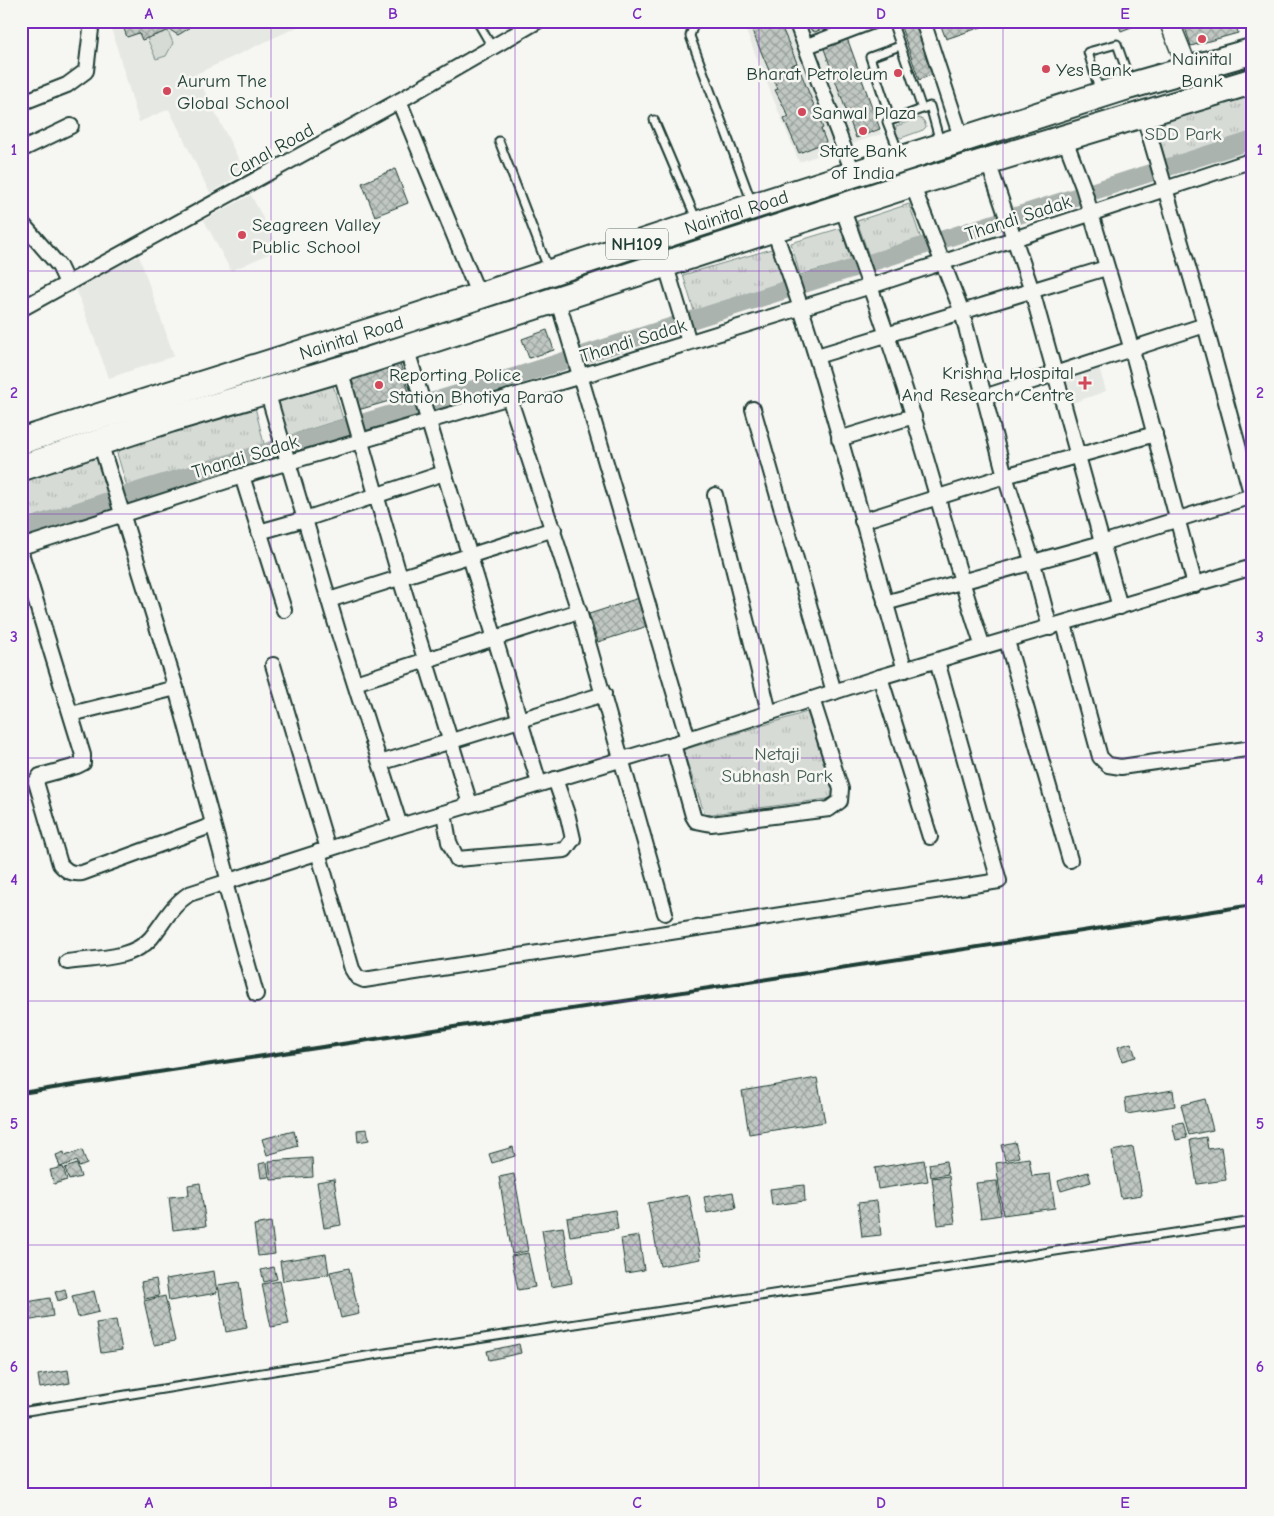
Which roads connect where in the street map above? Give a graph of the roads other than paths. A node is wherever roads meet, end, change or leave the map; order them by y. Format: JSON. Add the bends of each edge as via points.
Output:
{"nodes":[{"id":1,"x":92,"y":21,"type":"edge"},
{"id":2,"x":477,"y":21,"type":"edge"},
{"id":3,"x":538,"y":21,"type":"edge"},
{"id":4,"x":695,"y":21,"type":"edge"},
{"id":5,"x":796,"y":21,"type":"edge"},
{"id":6,"x":873,"y":21,"type":"edge"},
{"id":7,"x":892,"y":21,"type":"edge"},
{"id":8,"x":923,"y":21,"type":"edge"},
{"id":9,"x":928,"y":21,"type":"edge"},
{"id":10,"x":1169,"y":21,"type":"edge"},
{"id":11,"x":807,"y":46,"type":"junction"},
{"id":12,"x":900,"y":46,"type":"junction"},
{"id":13,"x":492,"y":48,"type":"junction"},
{"id":14,"x":1253,"y":50,"type":"edge"},
{"id":15,"x":1188,"y":69,"type":"junction"},
{"id":16,"x":1253,"y":81,"type":"edge"},
{"id":17,"x":1132,"y":86,"type":"junction"},
{"id":18,"x":1100,"y":96,"type":"junction"},
{"id":19,"x":399,"y":101,"type":"junction"},
{"id":20,"x":21,"y":104,"type":"edge"},
{"id":21,"x":922,"y":109,"type":"junction"},
{"id":22,"x":1054,"y":110,"type":"junction"},
{"id":23,"x":1143,"y":113,"type":"junction"},
{"id":24,"x":954,"y":114,"type":"junction"},
{"id":25,"x":654,"y":120,"type":"dead end"},
{"id":26,"x":891,"y":120,"type":"junction"},
{"id":27,"x":72,"y":126,"type":"dead end"},
{"id":28,"x":1064,"y":137,"type":"junction"},
{"id":29,"x":498,"y":141,"type":"dead end"},
{"id":30,"x":952,"y":144,"type":"junction"},
{"id":31,"x":21,"y":150,"type":"edge"},
{"id":32,"x":902,"y":160,"type":"junction"},
{"id":33,"x":1253,"y":160,"type":"edge"},
{"id":34,"x":988,"y":162,"type":"junction"},
{"id":35,"x":854,"y":175,"type":"junction"},
{"id":36,"x":912,"y":184,"type":"junction"},
{"id":37,"x":1165,"y":190,"type":"junction"},
{"id":38,"x":753,"y":206,"type":"junction"},
{"id":39,"x":842,"y":207,"type":"junction"},
{"id":40,"x":1089,"y":208,"type":"junction"},
{"id":41,"x":21,"y":222,"type":"edge"},
{"id":42,"x":698,"y":224,"type":"junction"},
{"id":43,"x":774,"y":228,"type":"junction"},
{"id":44,"x":1015,"y":238,"type":"junction"},
{"id":45,"x":939,"y":255,"type":"junction"},
{"id":46,"x":666,"y":263,"type":"junction"},
{"id":47,"x":1106,"y":268,"type":"junction"},
{"id":48,"x":550,"y":273,"type":"junction"},
{"id":49,"x":67,"y":283,"type":"junction"},
{"id":50,"x":871,"y":286,"type":"junction"},
{"id":51,"x":1032,"y":291,"type":"junction"},
{"id":52,"x":479,"y":296,"type":"junction"},
{"id":53,"x":557,"y":298,"type":"junction"},
{"id":54,"x":800,"y":307,"type":"junction"},
{"id":55,"x":21,"y":309,"type":"edge"},
{"id":56,"x":962,"y":312,"type":"junction"},
{"id":57,"x":398,"y":322,"type":"junction"},
{"id":58,"x":1205,"y":325,"type":"junction"},
{"id":59,"x":685,"y":329,"type":"junction"},
{"id":60,"x":887,"y":335,"type":"junction"},
{"id":61,"x":406,"y":348,"type":"junction"},
{"id":62,"x":1132,"y":350,"type":"junction"},
{"id":63,"x":817,"y":356,"type":"junction"},
{"id":64,"x":577,"y":364,"type":"junction"},
{"id":65,"x":340,"y":369,"type":"junction"},
{"id":66,"x":1055,"y":374,"type":"junction"},
{"id":67,"x":267,"y":391,"type":"junction"},
{"id":68,"x":509,"y":397,"type":"junction"},
{"id":69,"x":984,"y":398,"type":"junction"},
{"id":70,"x":753,"y":409,"type":"dead end"},
{"id":71,"x":425,"y":410,"type":"junction"},
{"id":72,"x":914,"y":416,"type":"junction"},
{"id":73,"x":357,"y":432,"type":"junction"},
{"id":74,"x":1154,"y":434,"type":"junction"},
{"id":75,"x":839,"y":439,"type":"junction"},
{"id":76,"x":21,"y":440,"type":"edge"},
{"id":77,"x":100,"y":442,"type":"junction"},
{"id":78,"x":285,"y":452,"type":"junction"},
{"id":79,"x":1079,"y":455,"type":"junction"},
{"id":80,"x":21,"y":468,"type":"edge"},
{"id":81,"x":444,"y":473,"type":"junction"},
{"id":82,"x":242,"y":476,"type":"junction"},
{"id":83,"x":1005,"y":476,"type":"junction"},
{"id":84,"x":715,"y":494,"type":"dead end"},
{"id":85,"x":376,"y":496,"type":"junction"},
{"id":86,"x":936,"y":496,"type":"junction"},
{"id":87,"x":1252,"y":498,"type":"edge"},
{"id":88,"x":122,"y":510,"type":"junction"},
{"id":89,"x":305,"y":519,"type":"junction"},
{"id":90,"x":1176,"y":520,"type":"junction"},
{"id":91,"x":862,"y":521,"type":"junction"},
{"id":92,"x":554,"y":529,"type":"junction"},
{"id":93,"x":260,"y":532,"type":"junction"},
{"id":94,"x":1102,"y":543,"type":"junction"},
{"id":95,"x":21,"y":547,"type":"edge"},
{"id":96,"x":21,"y":553,"type":"edge"},
{"id":97,"x":471,"y":555,"type":"junction"},
{"id":98,"x":1033,"y":563,"type":"junction"},
{"id":99,"x":1253,"y":567,"type":"edge"},
{"id":100,"x":26,"y":572,"type":"junction"},
{"id":101,"x":400,"y":578,"type":"junction"},
{"id":102,"x":960,"y":582,"type":"junction"},
{"id":103,"x":1194,"y":585,"type":"junction"},
{"id":104,"x":21,"y":591,"type":"edge"},
{"id":105,"x":329,"y":600,"type":"junction"},
{"id":106,"x":885,"y":603,"type":"junction"},
{"id":107,"x":1120,"y":607,"type":"junction"},
{"id":108,"x":284,"y":610,"type":"dead end"},
{"id":109,"x":579,"y":611,"type":"junction"},
{"id":110,"x":1064,"y":624,"type":"junction"},
{"id":111,"x":1050,"y":628,"type":"junction"},
{"id":112,"x":496,"y":637,"type":"junction"},
{"id":113,"x":1007,"y":641,"type":"junction"},
{"id":114,"x":983,"y":647,"type":"junction"},
{"id":115,"x":425,"y":661,"type":"junction"},
{"id":116,"x":937,"y":661,"type":"junction"},
{"id":117,"x":273,"y":665,"type":"dead end"},
{"id":118,"x":905,"y":670,"type":"junction"},
{"id":119,"x":880,"y":677,"type":"junction"},
{"id":120,"x":355,"y":683,"type":"junction"},
{"id":121,"x":176,"y":688,"type":"junction"},
{"id":122,"x":834,"y":692,"type":"junction"},
{"id":123,"x":604,"y":694,"type":"junction"},
{"id":124,"x":812,"y":699,"type":"junction"},
{"id":125,"x":770,"y":712,"type":"junction"},
{"id":126,"x":71,"y":714,"type":"junction"},
{"id":127,"x":520,"y":720,"type":"junction"},
{"id":128,"x":688,"y":739,"type":"junction"},
{"id":129,"x":450,"y":741,"type":"junction"},
{"id":130,"x":673,"y":744,"type":"junction"},
{"id":131,"x":1253,"y":748,"type":"edge"},
{"id":132,"x":623,"y":759,"type":"junction"},
{"id":133,"x":380,"y":763,"type":"junction"},
{"id":134,"x":554,"y":779,"type":"junction"},
{"id":135,"x":539,"y":783,"type":"junction"},
{"id":136,"x":470,"y":804,"type":"junction"},
{"id":137,"x":444,"y":812,"type":"junction"},
{"id":138,"x":213,"y":825,"type":"junction"},
{"id":139,"x":400,"y":826,"type":"junction"},
{"id":140,"x":930,"y":837,"type":"dead end"},
{"id":141,"x":323,"y":850,"type":"junction"},
{"id":142,"x":1070,"y":860,"type":"dead end"},
{"id":143,"x":227,"y":882,"type":"junction"},
{"id":144,"x":665,"y":913,"type":"dead end"},
{"id":145,"x":67,"y":962,"type":"dead end"},
{"id":146,"x":256,"y":994,"type":"dead end"},
{"id":147,"x":1253,"y":1221,"type":"edge"},
{"id":148,"x":21,"y":1412,"type":"edge"}],
"edges":[{"from":1,"to":20,"type":"street","via":[[86,71],[67,85]]},
{"from":2,"to":13,"type":"lane"},
{"from":3,"to":13,"type":"street","name":"Canal Road"},
{"from":4,"to":38,"type":"lane","via":[[690,36]]},
{"from":5,"to":11,"type":"street"},
{"from":6,"to":11,"type":"street"},
{"from":7,"to":12,"type":"lane"},
{"from":8,"to":24,"type":"street"},
{"from":9,"to":24,"type":"street","via":[[956,106]]},
{"from":10,"to":15,"type":"street"},
{"from":11,"to":35,"type":"street"},
{"from":12,"to":21,"type":"lane"},
{"from":12,"to":26,"type":"lane","via":[[870,57]]},
{"from":13,"to":19,"type":"street","name":"Canal Road"},
{"from":14,"to":15,"type":"highway","name":"Nainital Road","number":"NH109"},
{"from":15,"to":17,"type":"highway","name":"Nainital Road","number":"NH109"},
{"from":16,"to":23,"type":"highway","name":"Nainital Road","number":"NH109"},
{"from":17,"to":18,"type":"highway","name":"Nainital Road","number":"NH109"},
{"from":17,"to":18,"type":"lane","via":[[1117,44],[1088,52]]},
{"from":18,"to":22,"type":"highway","name":"Nainital Road","number":"NH109"},
{"from":19,"to":49,"type":"street","name":"Canal Road"},
{"from":19,"to":52,"type":"street"},
{"from":21,"to":26,"type":"lane"},
{"from":21,"to":30,"type":"lane","via":[[930,106]]},
{"from":22,"to":28,"type":"highway"},
{"from":22,"to":30,"type":"highway","name":"Nainital Road","number":"NH109"},
{"from":23,"to":28,"type":"highway","name":"Nainital Road","number":"NH109"},
{"from":23,"to":37,"type":"street"},
{"from":24,"to":30,"type":"street"},
{"from":25,"to":42,"type":"lane"},
{"from":26,"to":32,"type":"lane","via":[[887,122]]},
{"from":27,"to":31,"type":"street"},
{"from":28,"to":34,"type":"highway","name":"Nainital Road","number":"NH109"},
{"from":28,"to":40,"type":"street"},
{"from":29,"to":48,"type":"lane"},
{"from":30,"to":32,"type":"highway","name":"Nainital Road","number":"NH109"},
{"from":32,"to":35,"type":"highway","name":"Nainital Road","number":"NH109"},
{"from":32,"to":36,"type":"highway"},
{"from":33,"to":37,"type":"street","name":"Thandi Sadak"},
{"from":34,"to":36,"type":"highway","name":"Nainital Road","number":"NH109"},
{"from":34,"to":44,"type":"street"},
{"from":35,"to":38,"type":"highway","name":"Nainital Road","number":"NH109"},
{"from":36,"to":39,"type":"highway","name":"Nainital Road","number":"NH109"},
{"from":36,"to":45,"type":"street"},
{"from":37,"to":40,"type":"street","name":"Thandi Sadak"},
{"from":37,"to":58,"type":"street"},
{"from":38,"to":42,"type":"highway","name":"Nainital Road","number":"NH109"},
{"from":39,"to":43,"type":"highway","name":"Nainital Road","number":"NH109"},
{"from":39,"to":50,"type":"street"},
{"from":40,"to":44,"type":"street","name":"Thandi Sadak"},
{"from":40,"to":47,"type":"street"},
{"from":41,"to":49,"type":"street","via":[[59,266]]},
{"from":42,"to":48,"type":"highway","name":"Nainital Road","number":"NH109"},
{"from":43,"to":46,"type":"highway","name":"Nainital Road","number":"NH109"},
{"from":43,"to":54,"type":"street"},
{"from":44,"to":45,"type":"street","name":"Thandi Sadak"},
{"from":44,"to":51,"type":"street"},
{"from":45,"to":50,"type":"street","name":"Thandi Sadak"},
{"from":45,"to":56,"type":"street"},
{"from":46,"to":53,"type":"highway","name":"Nainital Road","number":"NH109"},
{"from":46,"to":59,"type":"street"},
{"from":47,"to":51,"type":"street"},
{"from":47,"to":62,"type":"street"},
{"from":48,"to":52,"type":"highway","name":"Nainital Road","number":"NH109"},
{"from":49,"to":55,"type":"street","name":"Canal Road"},
{"from":50,"to":54,"type":"street","name":"Thandi Sadak"},
{"from":50,"to":60,"type":"street"},
{"from":51,"to":56,"type":"street"},
{"from":51,"to":66,"type":"street"},
{"from":52,"to":57,"type":"highway","name":"Nainital Road","number":"NH109"},
{"from":53,"to":61,"type":"highway","name":"Nainital Road","number":"NH109"},
{"from":53,"to":64,"type":"street"},
{"from":54,"to":59,"type":"street","name":"Thandi Sadak"},
{"from":54,"to":63,"type":"street"},
{"from":56,"to":60,"type":"street"},
{"from":56,"to":69,"type":"street"},
{"from":57,"to":61,"type":"highway"},
{"from":57,"to":76,"type":"highway","name":"Nainital Road","number":"NH109"},
{"from":58,"to":62,"type":"street"},
{"from":58,"to":87,"type":"street"},
{"from":59,"to":64,"type":"street","name":"Thandi Sadak"},
{"from":60,"to":63,"type":"street"},
{"from":60,"to":72,"type":"street"},
{"from":61,"to":65,"type":"highway","name":"Nainital Road","number":"NH109"},
{"from":61,"to":71,"type":"street"},
{"from":62,"to":66,"type":"street"},
{"from":62,"to":74,"type":"street"},
{"from":63,"to":75,"type":"street"},
{"from":64,"to":68,"type":"street","name":"Thandi Sadak"},
{"from":64,"to":128,"type":"street"},
{"from":65,"to":67,"type":"highway","name":"Nainital Road","number":"NH109"},
{"from":65,"to":73,"type":"street"},
{"from":66,"to":69,"type":"street"},
{"from":66,"to":79,"type":"street"},
{"from":67,"to":77,"type":"highway","name":"Nainital Road","number":"NH109"},
{"from":67,"to":78,"type":"street"},
{"from":68,"to":71,"type":"street","name":"Thandi Sadak"},
{"from":68,"to":92,"type":"street"},
{"from":69,"to":83,"type":"street"},
{"from":70,"to":122,"type":"street"},
{"from":71,"to":73,"type":"street","name":"Thandi Sadak"},
{"from":71,"to":81,"type":"street"},
{"from":72,"to":75,"type":"street"},
{"from":72,"to":86,"type":"street"},
{"from":73,"to":78,"type":"street","name":"Thandi Sadak"},
{"from":73,"to":85,"type":"street"},
{"from":74,"to":79,"type":"street"},
{"from":74,"to":90,"type":"street"},
{"from":75,"to":91,"type":"street"},
{"from":77,"to":80,"type":"highway","name":"Nainital Road","number":"NH109"},
{"from":77,"to":88,"type":"street"},
{"from":78,"to":82,"type":"street","name":"Thandi Sadak"},
{"from":78,"to":89,"type":"street"},
{"from":79,"to":83,"type":"street"},
{"from":79,"to":94,"type":"street"},
{"from":81,"to":85,"type":"street"},
{"from":81,"to":97,"type":"street"},
{"from":82,"to":88,"type":"street","name":"Thandi Sadak"},
{"from":82,"to":93,"type":"street"},
{"from":83,"to":86,"type":"street"},
{"from":83,"to":98,"type":"street"},
{"from":84,"to":125,"type":"street"},
{"from":85,"to":89,"type":"street"},
{"from":85,"to":101,"type":"street"},
{"from":86,"to":91,"type":"street"},
{"from":86,"to":102,"type":"street"},
{"from":87,"to":90,"type":"street"},
{"from":88,"to":95,"type":"street","name":"Thandi Sadak"},
{"from":88,"to":121,"type":"street"},
{"from":89,"to":93,"type":"street"},
{"from":89,"to":105,"type":"street"},
{"from":90,"to":94,"type":"street"},
{"from":90,"to":103,"type":"street"},
{"from":91,"to":106,"type":"street"},
{"from":92,"to":97,"type":"street"},
{"from":92,"to":109,"type":"street"},
{"from":93,"to":108,"type":"street"},
{"from":94,"to":98,"type":"street"},
{"from":94,"to":107,"type":"street"},
{"from":96,"to":100,"type":"street"},
{"from":97,"to":101,"type":"street"},
{"from":97,"to":112,"type":"street"},
{"from":98,"to":102,"type":"street"},
{"from":98,"to":111,"type":"street"},
{"from":99,"to":103,"type":"street"},
{"from":100,"to":104,"type":"lane"},
{"from":100,"to":126,"type":"street"},
{"from":101,"to":105,"type":"street"},
{"from":101,"to":115,"type":"street"},
{"from":102,"to":106,"type":"street"},
{"from":102,"to":114,"type":"street"},
{"from":103,"to":107,"type":"street"},
{"from":105,"to":120,"type":"street"},
{"from":106,"to":118,"type":"street"},
{"from":107,"to":110,"type":"street"},
{"from":109,"to":112,"type":"street"},
{"from":109,"to":123,"type":"street"},
{"from":110,"to":111,"type":"street"},
{"from":110,"to":131,"type":"street","via":[[1100,757],[1108,766],[1121,767]]},
{"from":111,"to":113,"type":"street"},
{"from":112,"to":115,"type":"street"},
{"from":112,"to":127,"type":"street"},
{"from":113,"to":114,"type":"street"},
{"from":113,"to":142,"type":"street"},
{"from":114,"to":116,"type":"street"},
{"from":115,"to":120,"type":"street"},
{"from":115,"to":129,"type":"street"},
{"from":116,"to":118,"type":"street"},
{"from":116,"to":141,"type":"street","via":[[998,881],[364,980],[357,977],[352,969]]},
{"from":117,"to":141,"type":"street"},
{"from":118,"to":119,"type":"street"},
{"from":119,"to":122,"type":"street"},
{"from":119,"to":140,"type":"street"},
{"from":120,"to":133,"type":"street"},
{"from":121,"to":126,"type":"street"},
{"from":121,"to":138,"type":"street"},
{"from":122,"to":124,"type":"street"},
{"from":123,"to":127,"type":"street"},
{"from":123,"to":132,"type":"street"},
{"from":124,"to":125,"type":"street"},
{"from":124,"to":130,"type":"street","via":[[841,789],[840,801],[829,809],[711,824],[696,821]]},
{"from":125,"to":128,"type":"street"},
{"from":126,"to":138,"type":"street","via":[[83,763],[40,776],[36,782],[60,864],[66,871],[82,873]]},
{"from":127,"to":129,"type":"street"},
{"from":127,"to":135,"type":"street"},
{"from":128,"to":130,"type":"street"},
{"from":129,"to":133,"type":"street"},
{"from":129,"to":136,"type":"street"},
{"from":130,"to":132,"type":"street"},
{"from":132,"to":134,"type":"street"},
{"from":132,"to":144,"type":"street"},
{"from":133,"to":139,"type":"street"},
{"from":134,"to":135,"type":"street"},
{"from":134,"to":137,"type":"street","via":[[573,839],[565,850],[457,859]]},
{"from":135,"to":136,"type":"street"},
{"from":136,"to":137,"type":"street"},
{"from":137,"to":139,"type":"street"},
{"from":138,"to":143,"type":"street"},
{"from":139,"to":141,"type":"street"},
{"from":141,"to":143,"type":"street"},
{"from":143,"to":145,"type":"street","via":[[179,900],[150,939],[139,948],[126,954]]},
{"from":143,"to":146,"type":"street"},
{"from":147,"to":148,"type":"lane","via":[[385,1353]]}]}
